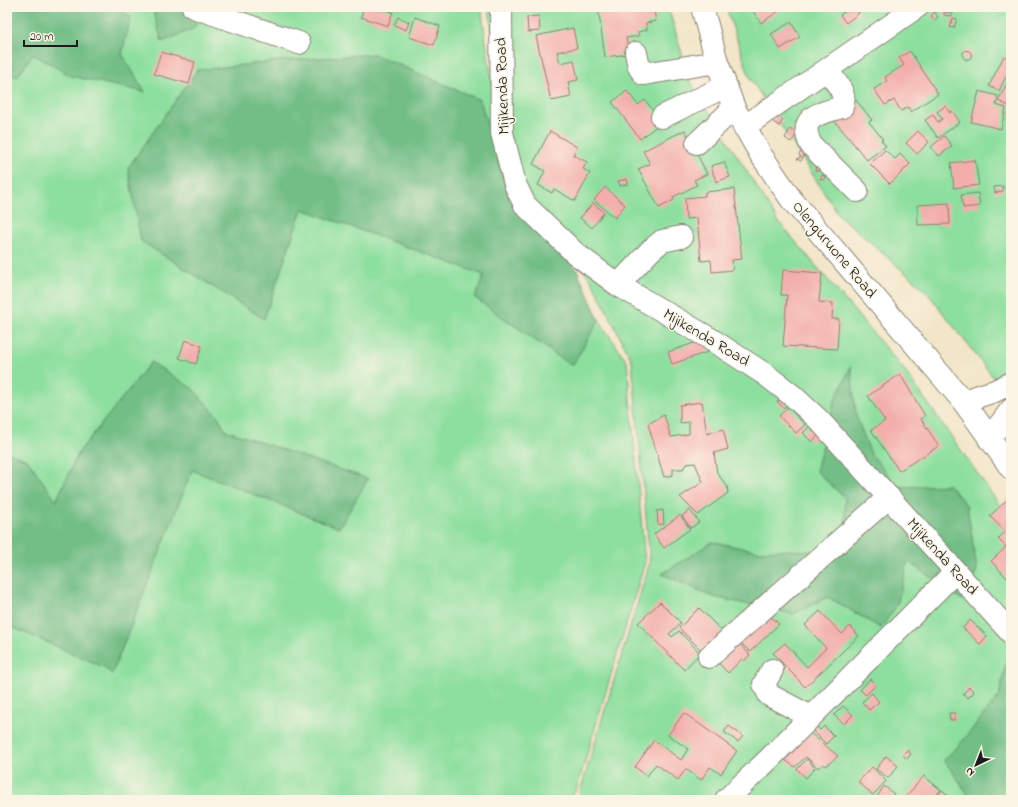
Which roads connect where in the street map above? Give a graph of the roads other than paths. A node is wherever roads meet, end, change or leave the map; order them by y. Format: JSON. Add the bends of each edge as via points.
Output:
{"nodes":[{"id":1,"x":193,"y":7,"type":"edge"},
{"id":2,"x":501,"y":7,"type":"edge"},
{"id":3,"x":702,"y":7,"type":"edge"},
{"id":4,"x":917,"y":7,"type":"edge"},
{"id":5,"x":300,"y":43,"type":"dead end"},
{"id":6,"x":636,"y":53,"type":"dead end"},
{"id":7,"x":717,"y":62,"type":"junction"},
{"id":8,"x":827,"y":70,"type":"junction"},
{"id":9,"x":726,"y":86,"type":"junction"},
{"id":10,"x":734,"y":108,"type":"junction"},
{"id":11,"x":662,"y":117,"type":"dead end"},
{"id":12,"x":744,"y":127,"type":"junction"},
{"id":13,"x":697,"y":143,"type":"dead end"},
{"id":14,"x":857,"y":191,"type":"dead end"},
{"id":15,"x":681,"y":237,"type":"dead end"},
{"id":16,"x":618,"y":285,"type":"junction"},
{"id":17,"x":1011,"y":383,"type":"edge"},
{"id":18,"x":963,"y":401,"type":"junction"},
{"id":19,"x":1011,"y":410,"type":"edge"},
{"id":20,"x":990,"y":439,"type":"junction"},
{"id":21,"x":1011,"y":468,"type":"edge"},
{"id":22,"x":889,"y":497,"type":"junction"},
{"id":23,"x":955,"y":572,"type":"junction"},
{"id":24,"x":1011,"y":633,"type":"edge"},
{"id":25,"x":709,"y":656,"type":"dead end"},
{"id":26,"x":772,"y":670,"type":"dead end"},
{"id":27,"x":811,"y":717,"type":"junction"},
{"id":28,"x":726,"y":800,"type":"edge"}],
"edges":[{"from":1,"to":5,"type":"street"},
{"from":2,"to":16,"type":"street","name":"Mijikenda Road","via":[[502,133],[518,193],[534,215],[576,254]]},
{"from":3,"to":7,"type":"street","name":"Olenguruone Road"},
{"from":4,"to":8,"type":"street"},
{"from":6,"to":7,"type":"street","via":[[639,67],[644,74]]},
{"from":7,"to":9,"type":"street","name":"Olenguruone Road"},
{"from":8,"to":12,"type":"street"},
{"from":8,"to":14,"type":"street","via":[[845,99],[842,107],[812,117],[806,126],[807,136],[811,145]]},
{"from":9,"to":10,"type":"street","name":"Olenguruone Road"},
{"from":9,"to":11,"type":"street"},
{"from":10,"to":12,"type":"street","name":"Olenguruone Road"},
{"from":10,"to":13,"type":"street"},
{"from":12,"to":18,"type":"street","name":"Olenguruone Road","via":[[790,199]]},
{"from":15,"to":16,"type":"street","via":[[662,241]]},
{"from":16,"to":22,"type":"street","name":"Mijikenda Road","via":[[709,338],[793,396],[819,420]]},
{"from":17,"to":18,"type":"street"},
{"from":18,"to":20,"type":"street","name":"Olenguruone Road"},
{"from":19,"to":20,"type":"street"},
{"from":20,"to":21,"type":"street","name":"Olenguruone Road"},
{"from":22,"to":23,"type":"street","name":"Mijikenda Road"},
{"from":22,"to":25,"type":"street"},
{"from":23,"to":24,"type":"street","name":"Mijikenda Road"},
{"from":23,"to":27,"type":"street"},
{"from":26,"to":27,"type":"street","via":[[764,684],[769,695]]},
{"from":27,"to":28,"type":"street"}]}
